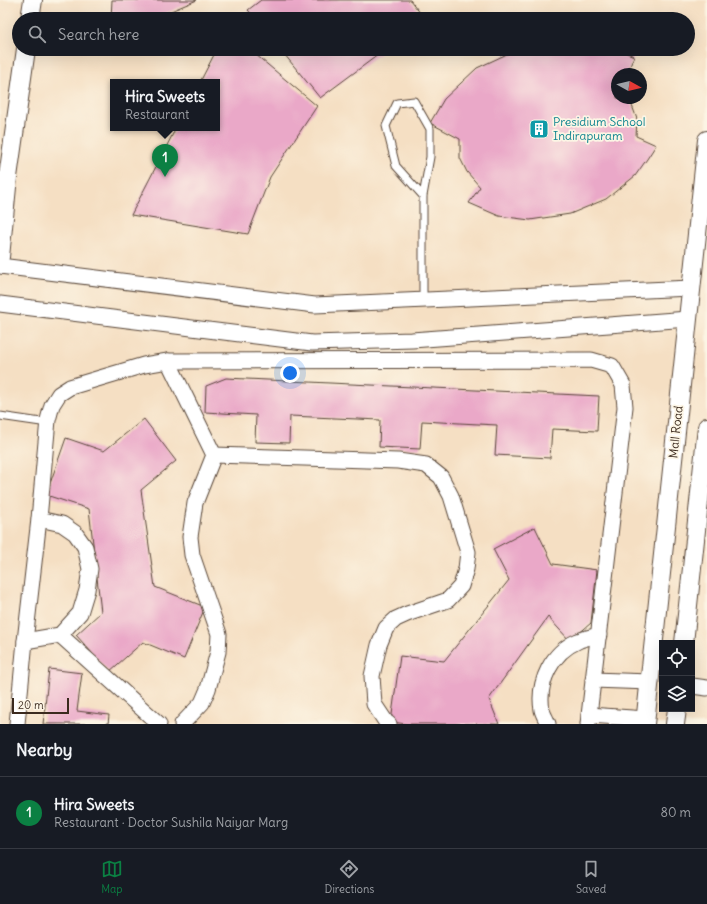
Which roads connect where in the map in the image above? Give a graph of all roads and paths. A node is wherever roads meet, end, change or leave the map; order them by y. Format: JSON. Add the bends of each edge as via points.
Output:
{"nodes":[{"id":1,"x":33,"y":0,"type":"edge"},
{"id":2,"x":31,"y":12,"type":"edge"},
{"id":3,"x":25,"y":56,"type":"edge"},
{"id":4,"x":707,"y":140,"type":"edge"},
{"id":5,"x":423,"y":196,"type":"junction"},
{"id":6,"x":0,"y":257,"type":"edge"},
{"id":7,"x":0,"y":266,"type":"edge"},
{"id":8,"x":691,"y":288,"type":"junction"},
{"id":9,"x":423,"y":301,"type":"junction"},
{"id":10,"x":0,"y":304,"type":"edge"},
{"id":11,"x":688,"y":319,"type":"junction"},
{"id":12,"x":168,"y":361,"type":"junction"},
{"id":13,"x":0,"y":416,"type":"edge"},
{"id":14,"x":48,"y":423,"type":"junction"},
{"id":15,"x":707,"y":427,"type":"edge"},
{"id":16,"x":214,"y":455,"type":"junction"},
{"id":17,"x":39,"y":519,"type":"junction"},
{"id":18,"x":701,"y":538,"type":"edge"},
{"id":19,"x":60,"y":635,"type":"junction"},
{"id":20,"x":599,"y":635,"type":"junction"},
{"id":21,"x":25,"y":640,"type":"junction"},
{"id":22,"x":684,"y":640,"type":"edge"},
{"id":23,"x":593,"y":680,"type":"junction"},
{"id":24,"x":650,"y":682,"type":"junction"},
{"id":25,"x":695,"y":686,"type":"edge"},
{"id":26,"x":707,"y":688,"type":"edge"},
{"id":27,"x":677,"y":712,"type":"edge"},
{"id":28,"x":589,"y":720,"type":"edge"},
{"id":29,"x":646,"y":722,"type":"edge"},
{"id":30,"x":17,"y":724,"type":"edge"},
{"id":31,"x":159,"y":724,"type":"edge"},
{"id":32,"x":182,"y":724,"type":"edge"},
{"id":33,"x":388,"y":724,"type":"edge"},
{"id":34,"x":548,"y":724,"type":"edge"},
{"id":35,"x":675,"y":724,"type":"edge"}],
"edges":[{"from":1,"to":2,"type":"street"},
{"from":3,"to":6,"type":"street"},
{"from":4,"to":8,"type":"street","name":"Mall Road"},
{"from":5,"to":5,"type":"lane","via":[[430,157],[430,129],[414,101],[397,103],[386,126],[396,166]]},
{"from":5,"to":9,"type":"lane"},
{"from":7,"to":9,"type":"street","via":[[315,305]]},
{"from":8,"to":9,"type":"street"},
{"from":8,"to":11,"type":"street","name":"Mall Road"},
{"from":10,"to":11,"type":"street","via":[[312,343],[412,340]]},
{"from":11,"to":24,"type":"street","name":"Mall Road"},
{"from":12,"to":14,"type":"street","via":[[144,365],[70,387],[59,394],[52,405]]},
{"from":12,"to":16,"type":"street"},
{"from":12,"to":20,"type":"street","via":[[591,360],[612,366],[623,385],[625,406]]},
{"from":13,"to":14,"type":"lane"},
{"from":14,"to":17,"type":"street"},
{"from":15,"to":18,"type":"street"},
{"from":16,"to":32,"type":"street","via":[[195,503],[190,537],[192,555],[219,634],[218,652],[202,703]]},
{"from":16,"to":33,"type":"street","via":[[398,461],[426,465],[441,477],[451,496],[468,552],[466,569],[461,586],[448,600],[407,614],[386,628],[372,676],[374,704]]},
{"from":17,"to":19,"type":"street","via":[[62,524],[75,533],[85,547],[90,570],[80,613]]},
{"from":17,"to":21,"type":"street"},
{"from":18,"to":22,"type":"street"},
{"from":19,"to":21,"type":"street"},
{"from":19,"to":31,"type":"street"},
{"from":20,"to":23,"type":"street"},
{"from":20,"to":34,"type":"street","via":[[578,640],[560,652],[548,669],[541,689],[542,710]]},
{"from":21,"to":30,"type":"street"},
{"from":23,"to":24,"type":"street"},
{"from":23,"to":28,"type":"street"},
{"from":24,"to":29,"type":"street","name":"Mall Road"},
{"from":25,"to":26,"type":"street"},
{"from":27,"to":35,"type":"street"},
{"from":28,"to":29,"type":"street"}]}
